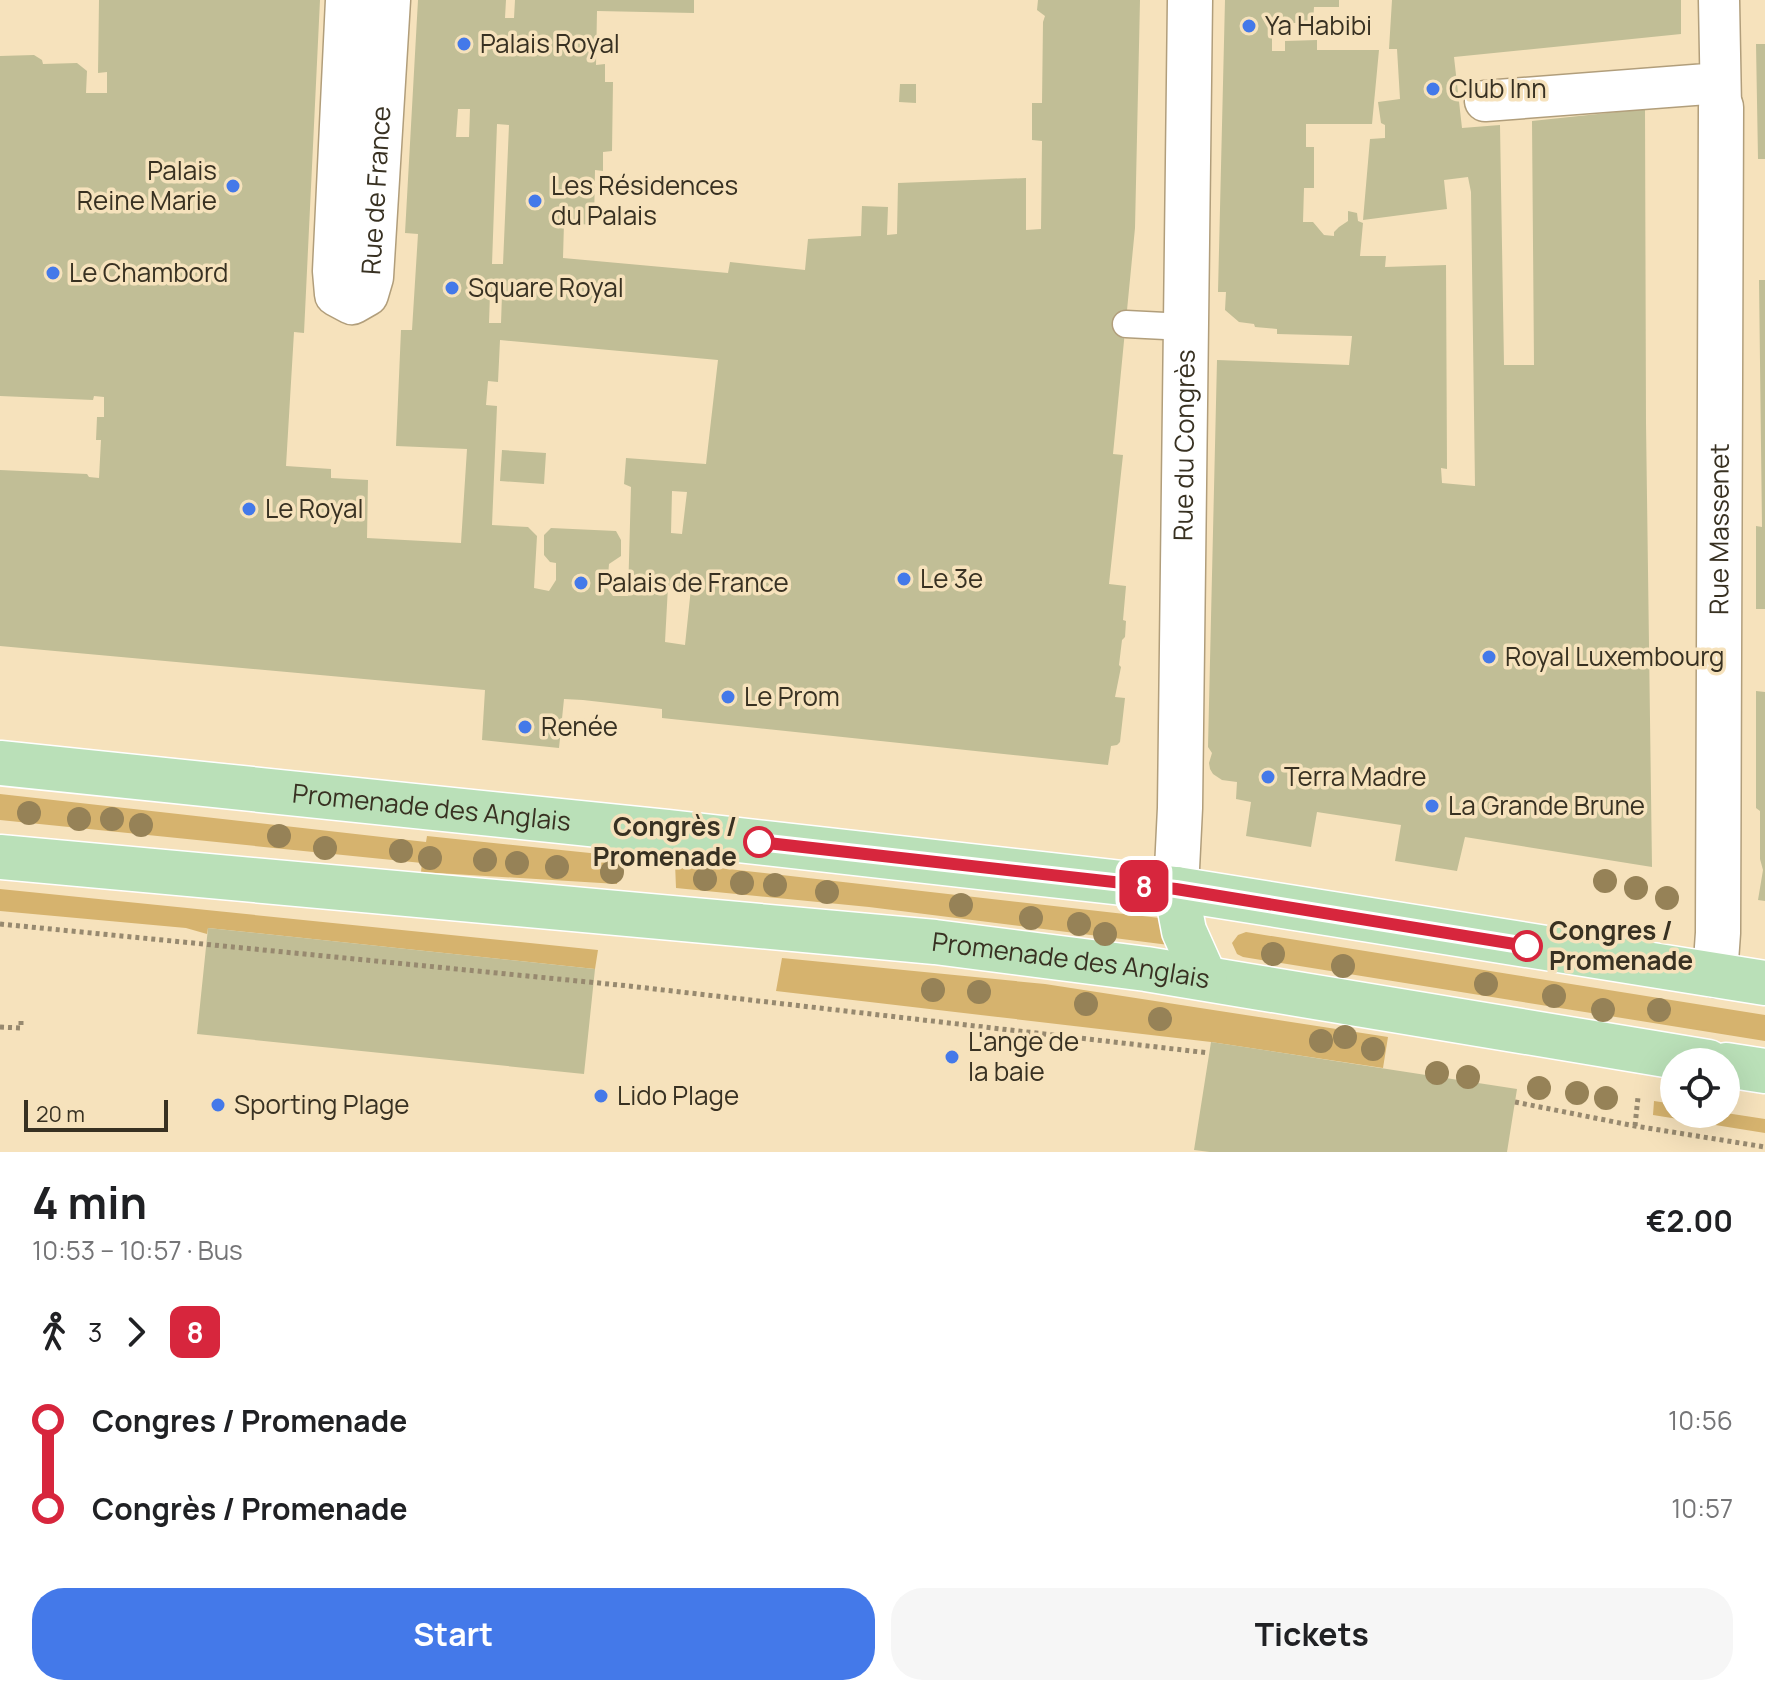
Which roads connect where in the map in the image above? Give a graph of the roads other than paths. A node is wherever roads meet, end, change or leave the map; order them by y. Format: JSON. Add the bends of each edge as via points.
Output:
{"nodes":[{"id":1,"x":348,"y":0,"type":"edge"},
{"id":2,"x":388,"y":0,"type":"edge"},
{"id":3,"x":1190,"y":0,"type":"edge"},
{"id":4,"x":1719,"y":0,"type":"edge"},
{"id":5,"x":1720,"y":95,"type":"junction"},
{"id":6,"x":1485,"y":101,"type":"dead end"},
{"id":7,"x":1126,"y":324,"type":"dead end"},
{"id":8,"x":1185,"y":327,"type":"junction"},
{"id":9,"x":0,"y":763,"type":"edge"},
{"id":10,"x":0,"y":857,"type":"edge"},
{"id":11,"x":1176,"y":889,"type":"junction"},
{"id":12,"x":1715,"y":975,"type":"junction"},
{"id":13,"x":1205,"y":978,"type":"junction"},
{"id":14,"x":1765,"y":983,"type":"edge"},
{"id":15,"x":1660,"y":1054,"type":"edge"},
{"id":16,"x":1740,"y":1067,"type":"edge"},
{"id":17,"x":1765,"y":1071,"type":"edge"}],
"edges":[{"from":1,"to":2,"type":"street","name":"Rue de France","via":[[335,271],[337,294],[352,302],[366,294],[371,277]]},
{"from":3,"to":8,"type":"street","name":"Rue du Congrès"},
{"from":4,"to":5,"type":"street","name":"Rue Massenet"},
{"from":5,"to":6,"type":"street"},
{"from":5,"to":12,"type":"street","name":"Rue Massenet"},
{"from":7,"to":8,"type":"lane"},
{"from":8,"to":11,"type":"street","name":"Rue du Congrès"},
{"from":9,"to":11,"type":"main road","name":"Promenade des Anglais"},
{"from":10,"to":13,"type":"main road","name":"Promenade des Anglais","via":[[935,942]]},
{"from":11,"to":12,"type":"main road","name":"Promenade des Anglais"},
{"from":11,"to":13,"type":"main road","via":[[1184,931]]},
{"from":12,"to":14,"type":"main road","name":"Promenade des Anglais"},
{"from":13,"to":15,"type":"main road","name":"Promenade des Anglais"},
{"from":16,"to":17,"type":"main road"}]}
